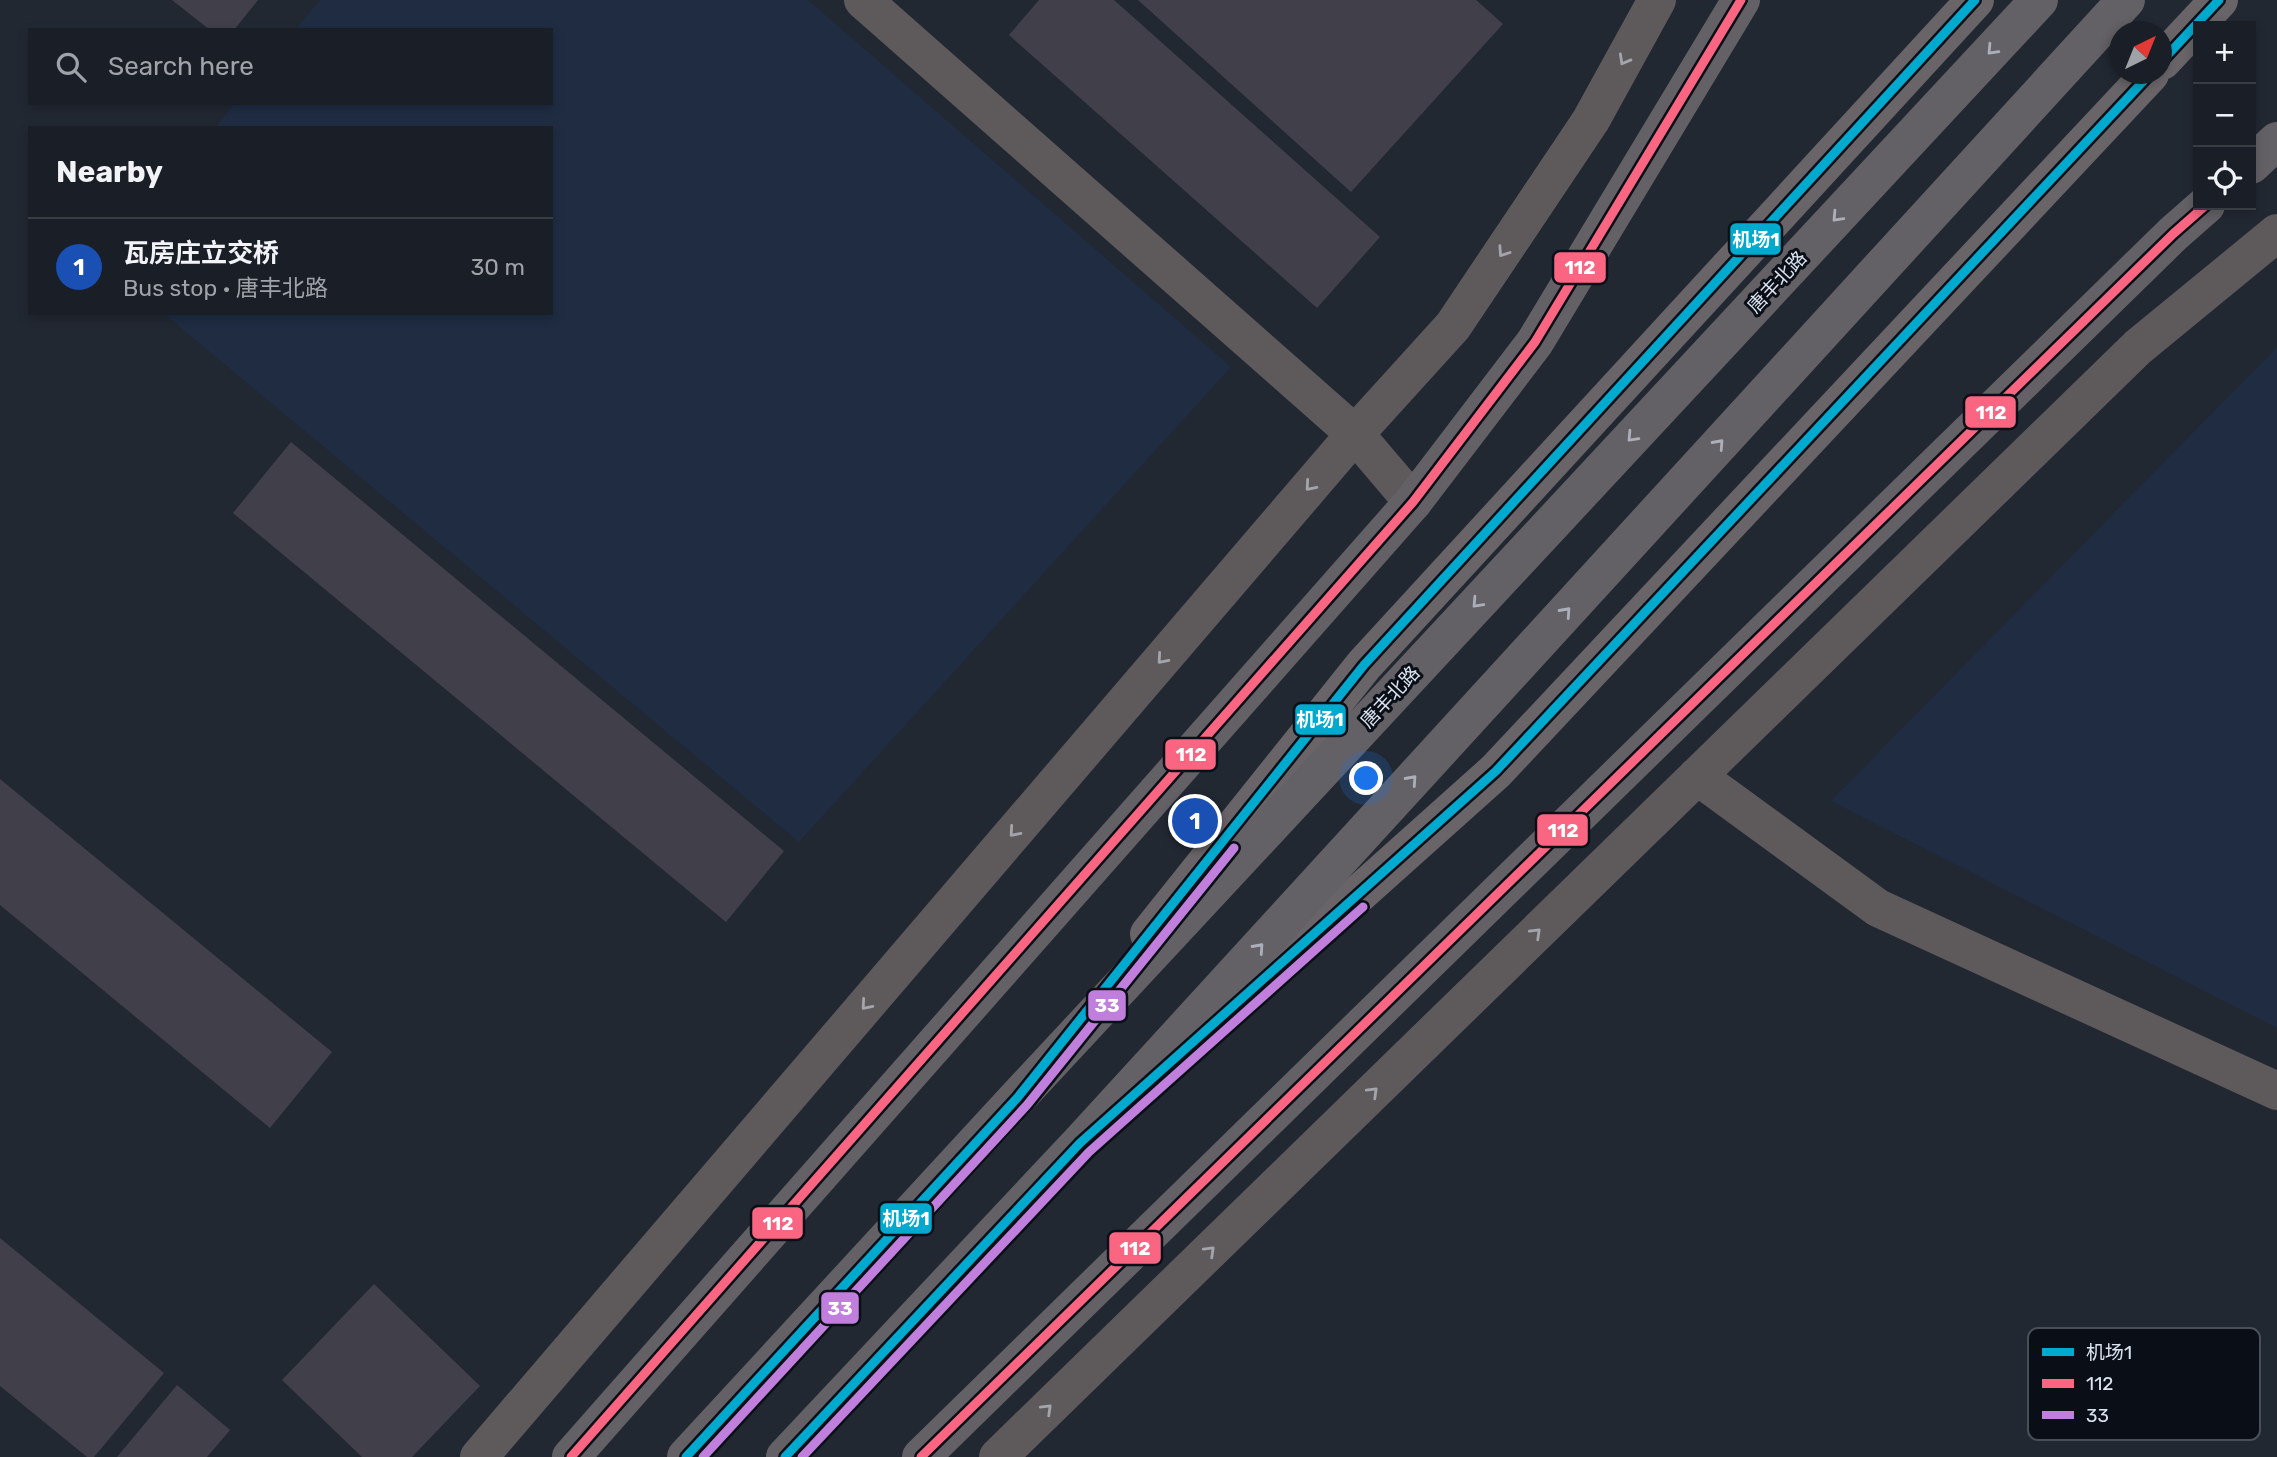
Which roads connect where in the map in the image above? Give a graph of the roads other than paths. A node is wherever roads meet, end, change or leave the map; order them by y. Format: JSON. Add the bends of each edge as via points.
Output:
{"nodes":[{"id":1,"x":863,"y":0,"type":"edge"},
{"id":2,"x":1657,"y":0,"type":"edge"},
{"id":3,"x":1741,"y":0,"type":"edge"},
{"id":4,"x":1975,"y":0,"type":"edge"},
{"id":5,"x":2039,"y":0,"type":"edge"},
{"id":6,"x":2126,"y":0,"type":"edge"},
{"id":7,"x":2219,"y":0,"type":"edge"},
{"id":8,"x":2172,"y":49,"type":"edge"},
{"id":9,"x":2141,"y":84,"type":"edge"},
{"id":10,"x":2277,"y":141,"type":"edge"},
{"id":11,"x":2256,"y":160,"type":"edge"},
{"id":12,"x":2200,"y":210,"type":"edge"},
{"id":13,"x":2277,"y":233,"type":"edge"},
{"id":14,"x":1354,"y":434,"type":"junction"},
{"id":15,"x":1413,"y":502,"type":"junction"},
{"id":16,"x":1697,"y":776,"type":"junction"},
{"id":17,"x":2277,"y":1091,"type":"edge"},
{"id":18,"x":1018,"y":1097,"type":"junction"},
{"id":19,"x":1080,"y":1143,"type":"junction"},
{"id":20,"x":479,"y":1457,"type":"edge"},
{"id":21,"x":571,"y":1457,"type":"edge"},
{"id":22,"x":686,"y":1457,"type":"edge"},
{"id":23,"x":785,"y":1457,"type":"edge"},
{"id":24,"x":922,"y":1457,"type":"edge"},
{"id":25,"x":998,"y":1457,"type":"edge"}],
"edges":[{"from":1,"to":14,"type":"street"},
{"from":2,"to":14,"type":"street","one_way":true,"via":[[1591,120],[1453,326]]},
{"from":3,"to":15,"type":"highway","via":[[1535,342]]},
{"from":4,"to":18,"type":"main road","via":[[1364,665]]},
{"from":5,"to":18,"type":"highway","name":"唐丰北路","one_way":true},
{"from":19,"to":6,"type":"highway","one_way":true},
{"from":7,"to":8,"type":"main road"},
{"from":9,"to":19,"type":"main road","via":[[1496,771]]},
{"from":10,"to":11,"type":"highway"},
{"from":12,"to":24,"type":"highway"},
{"from":13,"to":16,"type":"street","via":[[2138,347]]},
{"from":14,"to":15,"type":"street"},
{"from":14,"to":20,"type":"street","one_way":true},
{"from":15,"to":21,"type":"highway"},
{"from":16,"to":17,"type":"street","via":[[1878,908]]},
{"from":25,"to":16,"type":"street","one_way":true},
{"from":18,"to":22,"type":"highway","name":"唐丰北路"},
{"from":19,"to":23,"type":"highway"}]}
